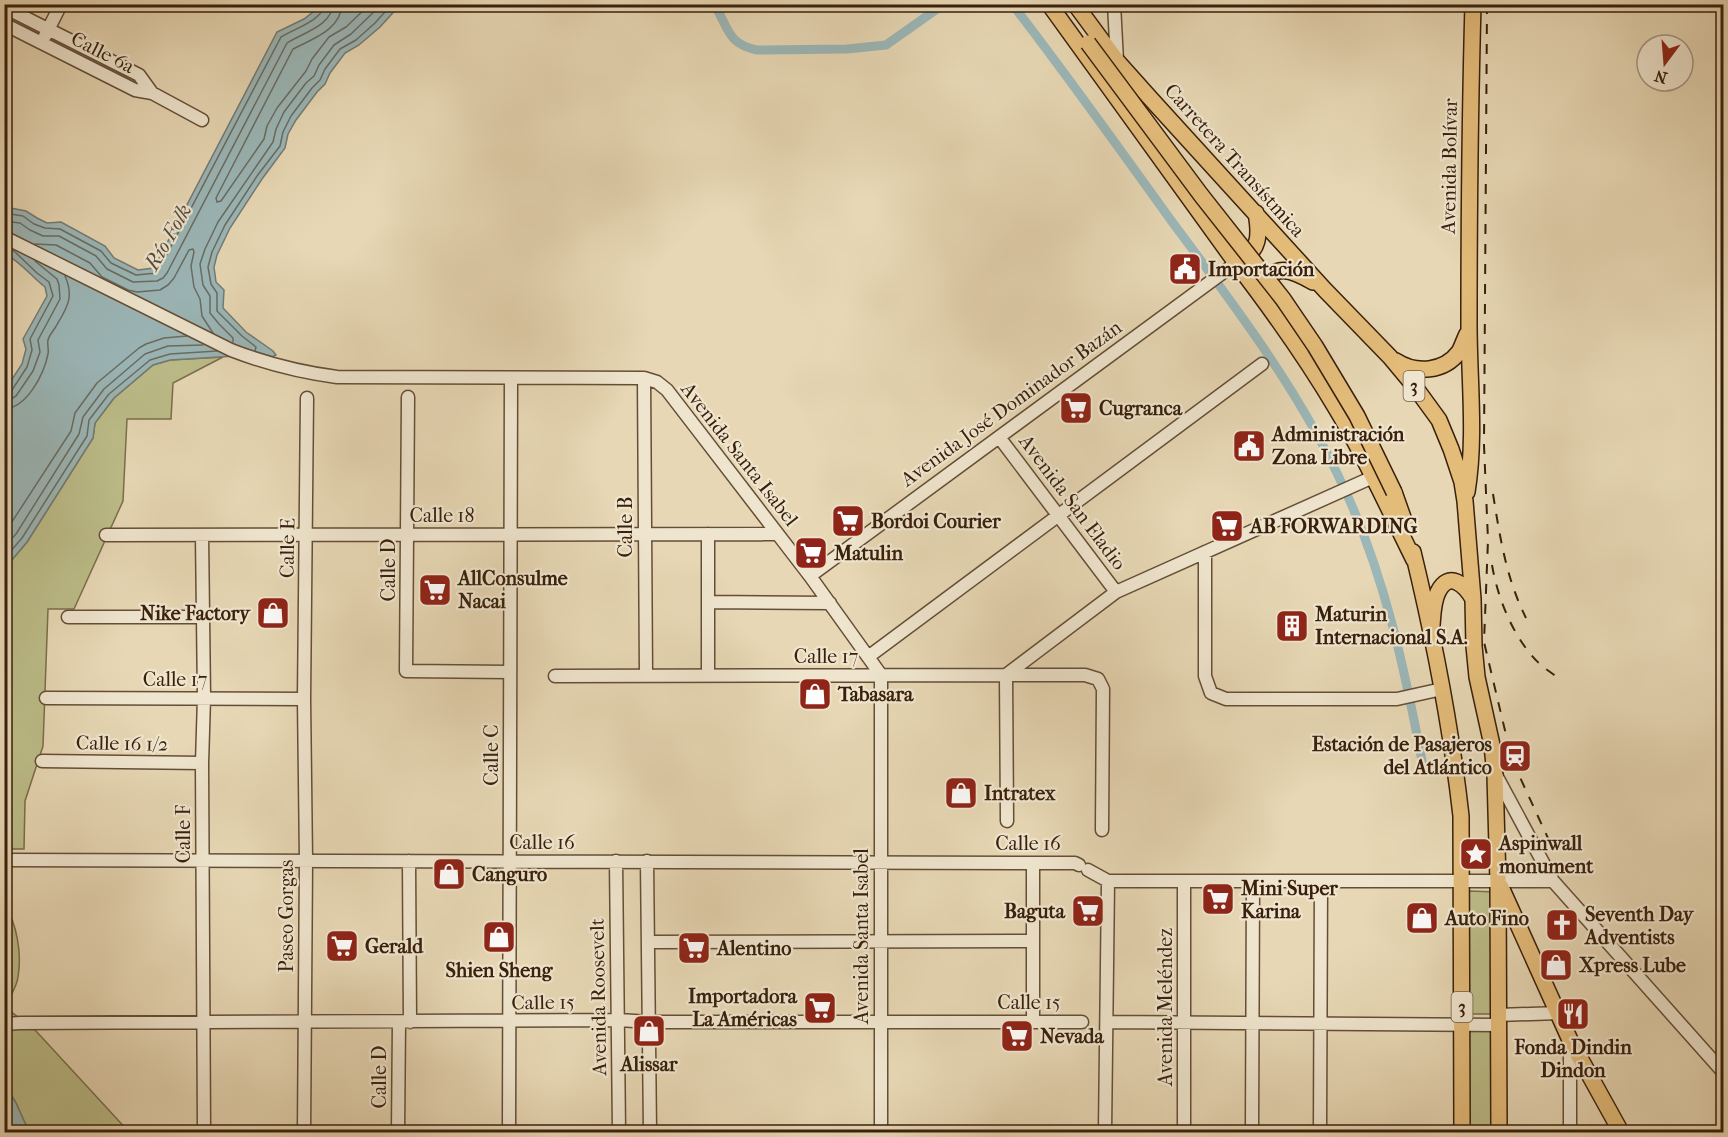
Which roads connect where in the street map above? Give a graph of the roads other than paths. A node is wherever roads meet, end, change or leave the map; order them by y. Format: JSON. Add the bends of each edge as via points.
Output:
{"nodes":[{"id":1,"x":61,"y":4,"type":"edge"},
{"id":2,"x":1049,"y":4,"type":"edge"},
{"id":3,"x":1059,"y":4,"type":"edge"},
{"id":4,"x":1075,"y":4,"type":"edge"},
{"id":5,"x":1085,"y":4,"type":"edge"},
{"id":6,"x":1097,"y":4,"type":"edge"},
{"id":7,"x":1114,"y":4,"type":"edge"},
{"id":8,"x":1473,"y":4,"type":"edge"},
{"id":9,"x":4,"y":7,"type":"edge"},
{"id":10,"x":4,"y":24,"type":"edge"},
{"id":11,"x":48,"y":30,"type":"junction"},
{"id":12,"x":42,"y":43,"type":"junction"},
{"id":13,"x":1117,"y":61,"type":"junction"},
{"id":14,"x":152,"y":93,"type":"junction"},
{"id":15,"x":202,"y":120,"type":"dead end"},
{"id":16,"x":1256,"y":213,"type":"junction"},
{"id":17,"x":4,"y":237,"type":"edge"},
{"id":18,"x":1236,"y":263,"type":"junction"},
{"id":19,"x":1325,"y":290,"type":"junction"},
{"id":20,"x":1268,"y":304,"type":"junction"},
{"id":21,"x":1469,"y":328,"type":"junction"},
{"id":22,"x":1390,"y":357,"type":"junction"},
{"id":23,"x":1262,"y":364,"type":"dead end"},
{"id":24,"x":644,"y":378,"type":"junction"},
{"id":25,"x":512,"y":379,"type":"junction"},
{"id":26,"x":408,"y":397,"type":"dead end"},
{"id":27,"x":307,"y":398,"type":"dead end"},
{"id":28,"x":999,"y":436,"type":"junction"},
{"id":29,"x":1366,"y":480,"type":"junction"},
{"id":30,"x":1465,"y":501,"type":"junction"},
{"id":31,"x":1058,"y":515,"type":"junction"},
{"id":32,"x":645,"y":534,"type":"junction"},
{"id":33,"x":708,"y":534,"type":"junction"},
{"id":34,"x":777,"y":534,"type":"junction"},
{"id":35,"x":106,"y":535,"type":"dead end"},
{"id":36,"x":202,"y":535,"type":"junction"},
{"id":37,"x":306,"y":535,"type":"junction"},
{"id":38,"x":407,"y":535,"type":"junction"},
{"id":39,"x":511,"y":535,"type":"junction"},
{"id":40,"x":1204,"y":552,"type":"junction"},
{"id":41,"x":1414,"y":560,"type":"junction"},
{"id":42,"x":810,"y":576,"type":"junction"},
{"id":43,"x":1116,"y":592,"type":"junction"},
{"id":44,"x":1473,"y":599,"type":"junction"},
{"id":45,"x":708,"y":602,"type":"junction"},
{"id":46,"x":830,"y":603,"type":"junction"},
{"id":47,"x":68,"y":617,"type":"dead end"},
{"id":48,"x":202,"y":617,"type":"junction"},
{"id":49,"x":1431,"y":636,"type":"junction"},
{"id":50,"x":868,"y":657,"type":"junction"},
{"id":51,"x":510,"y":672,"type":"junction"},
{"id":52,"x":646,"y":675,"type":"junction"},
{"id":53,"x":708,"y":675,"type":"junction"},
{"id":54,"x":881,"y":675,"type":"junction"},
{"id":55,"x":1006,"y":675,"type":"junction"},
{"id":56,"x":555,"y":676,"type":"dead end"},
{"id":57,"x":1434,"y":691,"type":"junction"},
{"id":58,"x":45,"y":698,"type":"dead end"},
{"id":59,"x":204,"y":698,"type":"junction"},
{"id":60,"x":304,"y":699,"type":"junction"},
{"id":61,"x":42,"y":761,"type":"dead end"},
{"id":62,"x":202,"y":763,"type":"junction"},
{"id":63,"x":1496,"y":775,"type":"junction"},
{"id":64,"x":1007,"y":821,"type":"dead end"},
{"id":65,"x":1102,"y":830,"type":"dead end"},
{"id":66,"x":4,"y":860,"type":"edge"},
{"id":67,"x":202,"y":860,"type":"junction"},
{"id":68,"x":306,"y":861,"type":"junction"},
{"id":69,"x":409,"y":861,"type":"junction"},
{"id":70,"x":510,"y":861,"type":"junction"},
{"id":71,"x":616,"y":861,"type":"junction"},
{"id":72,"x":647,"y":861,"type":"junction"},
{"id":73,"x":881,"y":862,"type":"junction"},
{"id":74,"x":1033,"y":863,"type":"junction"},
{"id":75,"x":1108,"y":881,"type":"junction"},
{"id":76,"x":1184,"y":881,"type":"junction"},
{"id":77,"x":1253,"y":881,"type":"junction"},
{"id":78,"x":1321,"y":881,"type":"junction"},
{"id":79,"x":1553,"y":881,"type":"junction"},
{"id":80,"x":1462,"y":882,"type":"junction"},
{"id":81,"x":1498,"y":882,"type":"junction"},
{"id":82,"x":1033,"y":941,"type":"junction"},
{"id":83,"x":649,"y":942,"type":"junction"},
{"id":84,"x":881,"y":942,"type":"junction"},
{"id":85,"x":1559,"y":1013,"type":"junction"},
{"id":86,"x":619,"y":1020,"type":"junction"},
{"id":87,"x":1498,"y":1020,"type":"junction"},
{"id":88,"x":509,"y":1021,"type":"junction"},
{"id":89,"x":881,"y":1021,"type":"junction"},
{"id":90,"x":203,"y":1022,"type":"junction"},
{"id":91,"x":304,"y":1022,"type":"junction"},
{"id":92,"x":404,"y":1022,"type":"junction"},
{"id":93,"x":650,"y":1022,"type":"junction"},
{"id":94,"x":1033,"y":1022,"type":"junction"},
{"id":95,"x":1082,"y":1022,"type":"dead end"},
{"id":96,"x":1107,"y":1022,"type":"junction"},
{"id":97,"x":1184,"y":1022,"type":"junction"},
{"id":98,"x":1252,"y":1023,"type":"junction"},
{"id":99,"x":4,"y":1024,"type":"edge"},
{"id":100,"x":1321,"y":1024,"type":"junction"},
{"id":101,"x":1462,"y":1025,"type":"junction"},
{"id":102,"x":1570,"y":1040,"type":"junction"},
{"id":103,"x":1724,"y":1073,"type":"edge"},
{"id":104,"x":204,"y":1132,"type":"edge"},
{"id":105,"x":304,"y":1132,"type":"edge"},
{"id":106,"x":398,"y":1132,"type":"edge"},
{"id":107,"x":509,"y":1132,"type":"edge"},
{"id":108,"x":619,"y":1132,"type":"edge"},
{"id":109,"x":650,"y":1132,"type":"edge"},
{"id":110,"x":881,"y":1132,"type":"edge"},
{"id":111,"x":1105,"y":1132,"type":"edge"},
{"id":112,"x":1184,"y":1132,"type":"edge"},
{"id":113,"x":1252,"y":1132,"type":"edge"},
{"id":114,"x":1320,"y":1132,"type":"edge"},
{"id":115,"x":1462,"y":1132,"type":"edge"},
{"id":116,"x":1499,"y":1132,"type":"edge"},
{"id":117,"x":1570,"y":1132,"type":"edge"},
{"id":118,"x":1621,"y":1132,"type":"edge"}],
"edges":[{"from":1,"to":11,"type":"street"},
{"from":2,"to":18,"type":"main road"},
{"from":3,"to":41,"type":"main road","name":"Carretera Transístmica","number":"3","bridge":true,"via":[[1315,346],[1357,416],[1394,492]]},
{"from":4,"to":13,"type":"main road","name":"Carretera Transístmica","number":"3"},
{"from":5,"to":6,"type":"street"},
{"from":7,"to":13,"type":"street"},
{"from":8,"to":21,"type":"main road","name":"Avenida Bolívar"},
{"from":9,"to":11,"type":"street","name":"Calle 6a"},
{"from":10,"to":12,"type":"street","name":"Calle 6a"},
{"from":11,"to":12,"type":"street"},
{"from":11,"to":14,"type":"street","name":"Calle 6a","via":[[139,75]]},
{"from":12,"to":14,"type":"street","name":"Calle 6a","via":[[135,90]]},
{"from":13,"to":16,"type":"main road","name":"Carretera Transístmica","number":"3"},
{"from":14,"to":15,"type":"street","name":"Calle 6a"},
{"from":16,"to":18,"type":"main road","via":[[1258,239],[1249,255]]},
{"from":16,"to":19,"type":"main road","name":"Carretera Transístmica","number":"3"},
{"from":17,"to":25,"type":"street","via":[[262,362],[337,377]]},
{"from":18,"to":20,"type":"main road"},
{"from":18,"to":28,"type":"street","name":"Avenida José Dominador Bazán"},
{"from":19,"to":20,"type":"main road","via":[[1300,275],[1278,271],[1268,281]]},
{"from":19,"to":22,"type":"main road","name":"Carretera Transístmica","number":"3"},
{"from":20,"to":29,"type":"main road","via":[[1338,411]]},
{"from":21,"to":22,"type":"main road","name":"Avenida Bolívar","via":[[1460,351],[1431,370],[1404,366]]},
{"from":21,"to":30,"type":"main road","name":"Avenida Bolívar","via":[[1471,445]]},
{"from":22,"to":30,"type":"main road","name":"Carretera Transístmica","number":"3","via":[[1439,420]]},
{"from":23,"to":31,"type":"street"},
{"from":24,"to":25,"type":"street"},
{"from":24,"to":32,"type":"street","name":"Calle B"},
{"from":24,"to":34,"type":"street","name":"Avenida Santa Isabel","via":[[667,390]]},
{"from":25,"to":39,"type":"street","name":"Calle C"},
{"from":26,"to":38,"type":"street","name":"Calle D"},
{"from":27,"to":37,"type":"street","name":"Calle E"},
{"from":28,"to":31,"type":"street","name":"Avenida San Eladio"},
{"from":28,"to":42,"type":"street","name":"Avenida José Dominador Bazán"},
{"from":29,"to":40,"type":"street"},
{"from":29,"to":41,"type":"main road"},
{"from":30,"to":44,"type":"main road","name":"Carretera Transístmica","number":"3"},
{"from":31,"to":43,"type":"street","name":"Avenida San Eladio"},
{"from":31,"to":50,"type":"street"},
{"from":32,"to":33,"type":"street","name":"Calle 18"},
{"from":32,"to":39,"type":"street","name":"Calle 18"},
{"from":32,"to":52,"type":"street","name":"Calle B"},
{"from":33,"to":34,"type":"street","name":"Calle 18"},
{"from":33,"to":45,"type":"street"},
{"from":34,"to":42,"type":"street","name":"Avenida Santa Isabel"},
{"from":35,"to":36,"type":"street","name":"Calle 18"},
{"from":36,"to":37,"type":"street","name":"Calle 18"},
{"from":36,"to":48,"type":"street","name":"Calle F"},
{"from":37,"to":38,"type":"street","name":"Calle 18"},
{"from":37,"to":60,"type":"street","name":"Calle E"},
{"from":38,"to":39,"type":"street","name":"Calle 18"},
{"from":38,"to":51,"type":"street","name":"Calle D","via":[[406,671]]},
{"from":39,"to":51,"type":"street","name":"Calle C"},
{"from":40,"to":43,"type":"street"},
{"from":40,"to":57,"type":"street","via":[[1205,676],[1211,693],[1226,699],[1397,699]]},
{"from":41,"to":49,"type":"main road","name":"Carretera Transístmica","number":"3"},
{"from":42,"to":46,"type":"street","name":"Avenida Santa Isabel"},
{"from":43,"to":55,"type":"street"},
{"from":44,"to":49,"type":"main road","via":[[1458,582],[1443,585],[1436,598]]},
{"from":44,"to":63,"type":"main road","name":"Carretera Transístmica","number":"3","via":[[1477,677]]},
{"from":45,"to":46,"type":"street"},
{"from":45,"to":53,"type":"street"},
{"from":46,"to":50,"type":"street","name":"Avenida Santa Isabel"},
{"from":47,"to":48,"type":"street"},
{"from":48,"to":59,"type":"street","name":"Calle F"},
{"from":49,"to":57,"type":"main road","name":"Carretera Transístmica","number":"3"},
{"from":50,"to":54,"type":"street","name":"Avenida Santa Isabel"},
{"from":51,"to":70,"type":"street","name":"Calle C"},
{"from":52,"to":53,"type":"street","name":"Calle 17"},
{"from":52,"to":56,"type":"street","name":"Calle 17"},
{"from":53,"to":54,"type":"street","name":"Calle 17"},
{"from":54,"to":55,"type":"street","name":"Calle 17"},
{"from":54,"to":73,"type":"street","name":"Avenida Santa Isabel"},
{"from":55,"to":64,"type":"street"},
{"from":55,"to":65,"type":"street","name":"Calle 17","via":[[1085,675],[1098,679],[1103,689]]},
{"from":57,"to":80,"type":"main road","name":"Carretera Transístmica","number":"3","via":[[1455,765]]},
{"from":58,"to":59,"type":"street","name":"Calle 17"},
{"from":59,"to":60,"type":"street","name":"Calle 17"},
{"from":59,"to":62,"type":"street","name":"Calle F"},
{"from":60,"to":68,"type":"street","name":"Paseo Gorgas"},
{"from":61,"to":62,"type":"street","name":"Calle 16 1/2"},
{"from":62,"to":67,"type":"street","name":"Calle F"},
{"from":63,"to":79,"type":"street"},
{"from":63,"to":81,"type":"main road","name":"Carretera Transístmica","number":"3"},
{"from":66,"to":67,"type":"street","name":"Calle 16"},
{"from":67,"to":68,"type":"street","name":"Calle 16"},
{"from":67,"to":90,"type":"street","name":"Calle F"},
{"from":68,"to":69,"type":"street","name":"Calle 16"},
{"from":68,"to":91,"type":"street","name":"Paseo Gorgas"},
{"from":69,"to":70,"type":"street","name":"Calle 16"},
{"from":69,"to":92,"type":"street","name":"Calle D"},
{"from":70,"to":71,"type":"street","name":"Calle 16"},
{"from":70,"to":88,"type":"street","name":"Calle C"},
{"from":71,"to":72,"type":"street","name":"Calle 16"},
{"from":71,"to":86,"type":"street","name":"Avenida Roosevelt"},
{"from":72,"to":73,"type":"street","name":"Calle 16"},
{"from":72,"to":83,"type":"street"},
{"from":73,"to":74,"type":"street","name":"Calle 16"},
{"from":73,"to":84,"type":"street","name":"Avenida Santa Isabel"},
{"from":74,"to":75,"type":"street","name":"Calle 16","via":[[1075,863]]},
{"from":74,"to":82,"type":"street"},
{"from":75,"to":76,"type":"street","name":"Calle 16"},
{"from":75,"to":96,"type":"street"},
{"from":76,"to":77,"type":"street","name":"Calle 16"},
{"from":76,"to":97,"type":"street","name":"Avenida Meléndez"},
{"from":77,"to":78,"type":"street","name":"Calle 16"},
{"from":77,"to":98,"type":"street"},
{"from":78,"to":80,"type":"street","name":"Calle 16"},
{"from":78,"to":100,"type":"street"},
{"from":79,"to":81,"type":"street","name":"Calle 16"},
{"from":79,"to":103,"type":"street"},
{"from":80,"to":81,"type":"street","name":"Calle 16"},
{"from":80,"to":101,"type":"main road","number":"3"},
{"from":81,"to":85,"type":"main road"},
{"from":81,"to":87,"type":"main road","number":"3"},
{"from":82,"to":84,"type":"street"},
{"from":82,"to":94,"type":"street"},
{"from":83,"to":84,"type":"street"},
{"from":83,"to":93,"type":"street"},
{"from":84,"to":89,"type":"street","name":"Avenida Santa Isabel"},
{"from":85,"to":87,"type":"street"},
{"from":85,"to":102,"type":"main road"},
{"from":86,"to":88,"type":"street","name":"Calle 15"},
{"from":86,"to":93,"type":"street","name":"Calle 15"},
{"from":86,"to":108,"type":"street","name":"Avenida Roosevelt"},
{"from":87,"to":101,"type":"street"},
{"from":87,"to":116,"type":"main road","number":"3"},
{"from":88,"to":92,"type":"street","name":"Calle 15"},
{"from":88,"to":107,"type":"street","name":"Calle C"},
{"from":89,"to":93,"type":"street","name":"Calle 15"},
{"from":89,"to":94,"type":"street","name":"Calle 15"},
{"from":89,"to":110,"type":"street","name":"Avenida Santa Isabel"},
{"from":90,"to":91,"type":"street","name":"Calle 15"},
{"from":90,"to":99,"type":"street","name":"Calle 15"},
{"from":90,"to":104,"type":"street","name":"Calle F"},
{"from":91,"to":92,"type":"street","name":"Calle 15"},
{"from":91,"to":105,"type":"street","name":"Paseo Gorgas"},
{"from":92,"to":106,"type":"street","name":"Calle D"},
{"from":93,"to":109,"type":"street"},
{"from":94,"to":95,"type":"street","name":"Calle 15"},
{"from":96,"to":97,"type":"street"},
{"from":96,"to":111,"type":"street"},
{"from":97,"to":98,"type":"street"},
{"from":97,"to":112,"type":"street","name":"Avenida Meléndez"},
{"from":98,"to":100,"type":"street"},
{"from":98,"to":113,"type":"street"},
{"from":100,"to":101,"type":"street"},
{"from":100,"to":114,"type":"street"},
{"from":101,"to":115,"type":"main road","number":"3"},
{"from":102,"to":117,"type":"street"},
{"from":102,"to":118,"type":"main road"}]}
